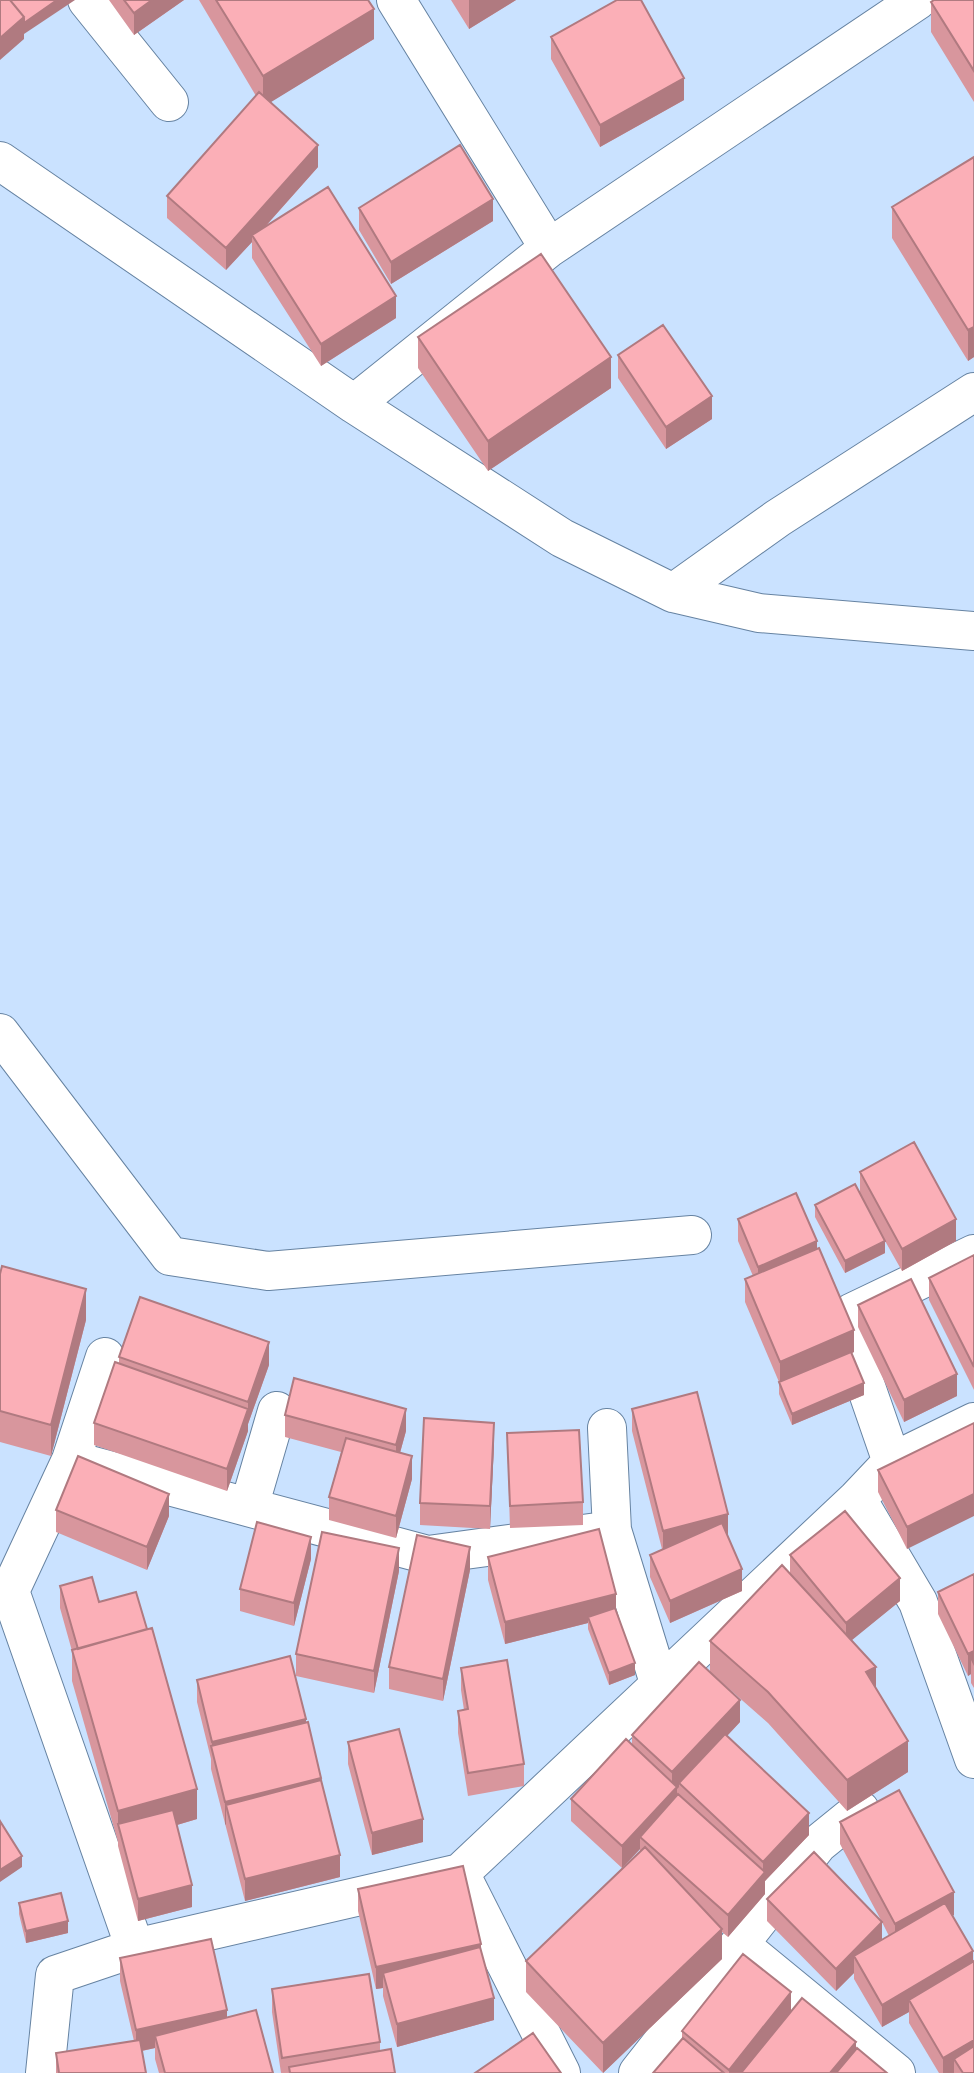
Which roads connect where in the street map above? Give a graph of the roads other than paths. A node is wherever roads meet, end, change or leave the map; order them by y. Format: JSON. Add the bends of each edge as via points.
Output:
{"nodes":[{"id":1,"x":87,"y":0,"type":"edge"},
{"id":2,"x":396,"y":0,"type":"edge"},
{"id":3,"x":918,"y":0,"type":"edge"},
{"id":4,"x":169,"y":102,"type":"dead end"},
{"id":5,"x":0,"y":161,"type":"edge"},
{"id":6,"x":549,"y":248,"type":"junction"},
{"id":7,"x":974,"y":392,"type":"edge"},
{"id":8,"x":354,"y":404,"type":"junction"},
{"id":9,"x":673,"y":593,"type":"junction"},
{"id":10,"x":974,"y":631,"type":"edge"},
{"id":11,"x":0,"y":1033,"type":"edge"},
{"id":12,"x":692,"y":1235,"type":"dead end"},
{"id":13,"x":974,"y":1254,"type":"edge"},
{"id":14,"x":105,"y":1357,"type":"dead end"},
{"id":15,"x":277,"y":1411,"type":"dead end"},
{"id":16,"x":974,"y":1422,"type":"edge"},
{"id":17,"x":607,"y":1428,"type":"dead end"},
{"id":18,"x":71,"y":1460,"type":"junction"},
{"id":19,"x":891,"y":1462,"type":"junction"},
{"id":20,"x":857,"y":1499,"type":"junction"},
{"id":21,"x":249,"y":1507,"type":"junction"},
{"id":22,"x":612,"y":1530,"type":"junction"},
{"id":23,"x":5,"y":1594,"type":"edge"},
{"id":24,"x":660,"y":1686,"type":"junction"},
{"id":25,"x":974,"y":1759,"type":"edge"},
{"id":26,"x":860,"y":1810,"type":"edge"},
{"id":27,"x":460,"y":1873,"type":"junction"},
{"id":28,"x":740,"y":1945,"type":"junction"},
{"id":29,"x":135,"y":1948,"type":"junction"},
{"id":30,"x":44,"y":2073,"type":"edge"},
{"id":31,"x":561,"y":2073,"type":"edge"},
{"id":32,"x":638,"y":2073,"type":"edge"},
{"id":33,"x":895,"y":2073,"type":"edge"}],
"edges":[{"from":1,"to":4,"type":"street"},
{"from":2,"to":6,"type":"street"},
{"from":3,"to":6,"type":"street"},
{"from":5,"to":8,"type":"street"},
{"from":6,"to":8,"type":"street"},
{"from":7,"to":9,"type":"street","via":[[778,518]]},
{"from":8,"to":9,"type":"street","via":[[562,538]]},
{"from":9,"to":10,"type":"street","via":[[759,613]]},
{"from":11,"to":12,"type":"street","via":[[170,1256],[268,1271]]},
{"from":13,"to":19,"type":"street","via":[[851,1313],[854,1352]]},
{"from":14,"to":18,"type":"street"},
{"from":15,"to":21,"type":"street"},
{"from":16,"to":19,"type":"street"},
{"from":17,"to":22,"type":"street"},
{"from":18,"to":21,"type":"street"},
{"from":18,"to":23,"type":"street"},
{"from":19,"to":20,"type":"street"},
{"from":20,"to":24,"type":"street"},
{"from":20,"to":25,"type":"street","via":[[918,1602]]},
{"from":21,"to":22,"type":"street","via":[[428,1555]]},
{"from":22,"to":24,"type":"street"},
{"from":23,"to":29,"type":"street"},
{"from":24,"to":27,"type":"street"},
{"from":26,"to":28,"type":"street","via":[[818,1844]]},
{"from":27,"to":29,"type":"street"},
{"from":27,"to":31,"type":"street"},
{"from":28,"to":32,"type":"street"},
{"from":28,"to":33,"type":"street"},
{"from":29,"to":30,"type":"street","via":[[55,1975]]}]}
